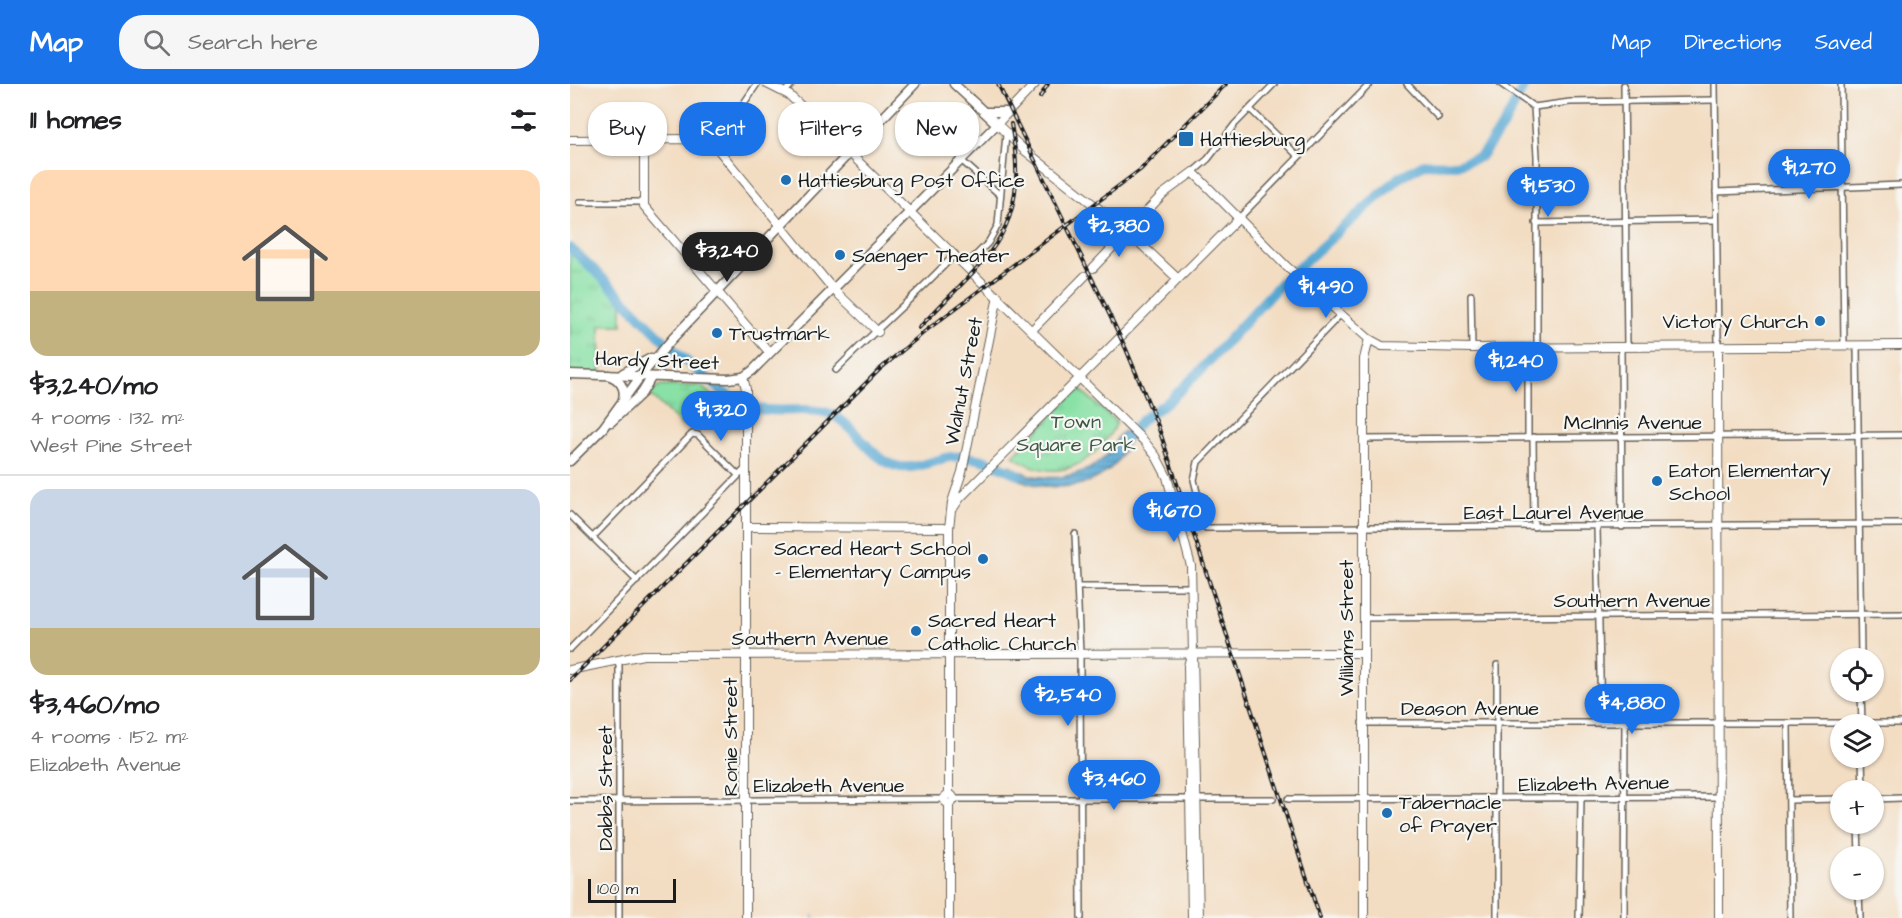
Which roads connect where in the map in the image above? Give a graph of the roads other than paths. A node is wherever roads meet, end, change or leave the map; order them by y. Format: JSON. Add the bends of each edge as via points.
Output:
{"nodes":[{"id":1,"x":758,"y":84,"type":"edge"},
{"id":2,"x":767,"y":84,"type":"edge"},
{"id":3,"x":792,"y":84,"type":"edge"},
{"id":4,"x":915,"y":84,"type":"edge"},
{"id":5,"x":954,"y":84,"type":"edge"},
{"id":6,"x":1035,"y":84,"type":"edge"},
{"id":7,"x":1274,"y":84,"type":"edge"},
{"id":8,"x":1370,"y":84,"type":"edge"},
{"id":9,"x":1407,"y":84,"type":"edge"},
{"id":10,"x":1715,"y":84,"type":"edge"},
{"id":11,"x":1841,"y":84,"type":"edge"},
{"id":12,"x":1624,"y":85,"type":"edge"},
{"id":13,"x":1502,"y":86,"type":"edge"},
{"id":14,"x":785,"y":92,"type":"junction"},
{"id":15,"x":1715,"y":100,"type":"junction"},
{"id":16,"x":1624,"y":101,"type":"junction"},
{"id":17,"x":745,"y":102,"type":"edge"},
{"id":18,"x":796,"y":102,"type":"edge"},
{"id":19,"x":1531,"y":106,"type":"junction"},
{"id":20,"x":1250,"y":109,"type":"junction"},
{"id":21,"x":983,"y":111,"type":"junction"},
{"id":22,"x":1008,"y":112,"type":"junction"},
{"id":23,"x":883,"y":116,"type":"edge"},
{"id":24,"x":1438,"y":117,"type":"dead end"},
{"id":25,"x":997,"y":124,"type":"junction"},
{"id":26,"x":1006,"y":134,"type":"junction"},
{"id":27,"x":570,"y":140,"type":"edge"},
{"id":28,"x":588,"y":140,"type":"edge"},
{"id":29,"x":644,"y":156,"type":"edge"},
{"id":30,"x":726,"y":156,"type":"edge"},
{"id":31,"x":844,"y":156,"type":"edge"},
{"id":32,"x":854,"y":156,"type":"edge"},
{"id":33,"x":1298,"y":156,"type":"junction"},
{"id":34,"x":961,"y":160,"type":"junction"},
{"id":35,"x":1193,"y":172,"type":"junction"},
{"id":36,"x":1902,"y":185,"type":"edge"},
{"id":37,"x":1842,"y":188,"type":"junction"},
{"id":38,"x":1716,"y":192,"type":"junction"},
{"id":39,"x":1000,"y":195,"type":"junction"},
{"id":40,"x":580,"y":202,"type":"dead end"},
{"id":41,"x":643,"y":202,"type":"junction"},
{"id":42,"x":910,"y":210,"type":"junction"},
{"id":43,"x":1239,"y":218,"type":"junction"},
{"id":44,"x":1716,"y":220,"type":"junction"},
{"id":45,"x":1536,"y":222,"type":"junction"},
{"id":46,"x":1625,"y":222,"type":"junction"},
{"id":47,"x":781,"y":224,"type":"junction"},
{"id":48,"x":1127,"y":231,"type":"junction"},
{"id":49,"x":955,"y":254,"type":"junction"},
{"id":50,"x":966,"y":265,"type":"junction"},
{"id":51,"x":1093,"y":268,"type":"dead end"},
{"id":52,"x":1085,"y":276,"type":"dead end"},
{"id":53,"x":1178,"y":279,"type":"junction"},
{"id":54,"x":832,"y":288,"type":"junction"},
{"id":55,"x":718,"y":291,"type":"junction"},
{"id":56,"x":1471,"y":295,"type":"dead end"},
{"id":57,"x":998,"y":297,"type":"junction"},
{"id":58,"x":1340,"y":315,"type":"junction"},
{"id":59,"x":1032,"y":330,"type":"junction"},
{"id":60,"x":878,"y":332,"type":"junction"},
{"id":61,"x":1369,"y":339,"type":"junction"},
{"id":62,"x":1844,"y":345,"type":"junction"},
{"id":63,"x":1857,"y":345,"type":"junction"},
{"id":64,"x":1902,"y":345,"type":"edge"},
{"id":65,"x":1718,"y":346,"type":"junction"},
{"id":66,"x":1624,"y":347,"type":"junction"},
{"id":67,"x":1472,"y":348,"type":"junction"},
{"id":68,"x":1528,"y":348,"type":"junction"},
{"id":69,"x":1537,"y":348,"type":"junction"},
{"id":70,"x":770,"y":352,"type":"junction"},
{"id":71,"x":657,"y":355,"type":"junction"},
{"id":72,"x":836,"y":370,"type":"dead end"},
{"id":73,"x":570,"y":374,"type":"edge"},
{"id":74,"x":605,"y":374,"type":"junction"},
{"id":75,"x":616,"y":374,"type":"junction"},
{"id":76,"x":743,"y":376,"type":"junction"},
{"id":77,"x":640,"y":377,"type":"junction"},
{"id":78,"x":651,"y":378,"type":"junction"},
{"id":79,"x":1082,"y":378,"type":"junction"},
{"id":80,"x":665,"y":379,"type":"junction"},
{"id":81,"x":623,"y":400,"type":"junction"},
{"id":82,"x":603,"y":428,"type":"junction"},
{"id":83,"x":1902,"y":435,"type":"edge"},
{"id":84,"x":1857,"y":436,"type":"junction"},
{"id":85,"x":1531,"y":437,"type":"junction"},
{"id":86,"x":1621,"y":437,"type":"junction"},
{"id":87,"x":1717,"y":437,"type":"junction"},
{"id":88,"x":1363,"y":439,"type":"junction"},
{"id":89,"x":570,"y":461,"type":"edge"},
{"id":90,"x":746,"y":468,"type":"junction"},
{"id":91,"x":963,"y":469,"type":"junction"},
{"id":92,"x":738,"y":475,"type":"junction"},
{"id":93,"x":971,"y":487,"type":"junction"},
{"id":94,"x":953,"y":510,"type":"junction"},
{"id":95,"x":570,"y":515,"type":"edge"},
{"id":96,"x":1902,"y":524,"type":"edge"},
{"id":97,"x":1859,"y":525,"type":"junction"},
{"id":98,"x":1718,"y":526,"type":"junction"},
{"id":99,"x":747,"y":527,"type":"junction"},
{"id":100,"x":1363,"y":527,"type":"junction"},
{"id":101,"x":1534,"y":527,"type":"junction"},
{"id":102,"x":1597,"y":527,"type":"junction"},
{"id":103,"x":1622,"y":527,"type":"junction"},
{"id":104,"x":949,"y":528,"type":"junction"},
{"id":105,"x":1075,"y":534,"type":"dead end"},
{"id":106,"x":592,"y":537,"type":"junction"},
{"id":107,"x":637,"y":580,"type":"junction"},
{"id":108,"x":1078,"y":587,"type":"junction"},
{"id":109,"x":1192,"y":587,"type":"junction"},
{"id":110,"x":1860,"y":615,"type":"junction"},
{"id":111,"x":1902,"y":615,"type":"edge"},
{"id":112,"x":1719,"y":616,"type":"junction"},
{"id":113,"x":1363,"y":618,"type":"junction"},
{"id":114,"x":1599,"y":618,"type":"junction"},
{"id":115,"x":1861,"y":648,"type":"edge"},
{"id":116,"x":570,"y":649,"type":"edge"},
{"id":117,"x":950,"y":654,"type":"junction"},
{"id":118,"x":1080,"y":654,"type":"junction"},
{"id":119,"x":1362,"y":654,"type":"junction"},
{"id":120,"x":746,"y":655,"type":"junction"},
{"id":121,"x":1192,"y":655,"type":"junction"},
{"id":122,"x":619,"y":659,"type":"junction"},
{"id":123,"x":1497,"y":665,"type":"dead end"},
{"id":124,"x":570,"y":670,"type":"edge"},
{"id":125,"x":1719,"y":722,"type":"junction"},
{"id":126,"x":1362,"y":723,"type":"junction"},
{"id":127,"x":1498,"y":723,"type":"junction"},
{"id":128,"x":1601,"y":723,"type":"junction"},
{"id":129,"x":1625,"y":723,"type":"junction"},
{"id":130,"x":1884,"y":723,"type":"edge"},
{"id":131,"x":1902,"y":723,"type":"edge"},
{"id":132,"x":1788,"y":724,"type":"junction"},
{"id":133,"x":1830,"y":724,"type":"edge"},
{"id":134,"x":1626,"y":797,"type":"junction"},
{"id":135,"x":1719,"y":797,"type":"junction"},
{"id":136,"x":1363,"y":798,"type":"junction"},
{"id":137,"x":1581,"y":798,"type":"junction"},
{"id":138,"x":1902,"y":798,"type":"edge"},
{"id":139,"x":949,"y":799,"type":"junction"},
{"id":140,"x":1274,"y":799,"type":"dead end"},
{"id":141,"x":1288,"y":799,"type":"dead end"},
{"id":142,"x":1498,"y":799,"type":"junction"},
{"id":143,"x":1830,"y":799,"type":"edge"},
{"id":144,"x":1884,"y":799,"type":"edge"},
{"id":145,"x":1081,"y":800,"type":"junction"},
{"id":146,"x":1194,"y":800,"type":"junction"},
{"id":147,"x":1790,"y":800,"type":"junction"},
{"id":148,"x":570,"y":801,"type":"edge"},
{"id":149,"x":620,"y":801,"type":"junction"},
{"id":150,"x":747,"y":801,"type":"junction"},
{"id":151,"x":1859,"y":900,"type":"edge"},
{"id":152,"x":619,"y":918,"type":"edge"},
{"id":153,"x":746,"y":918,"type":"edge"},
{"id":154,"x":949,"y":918,"type":"edge"},
{"id":155,"x":1081,"y":918,"type":"edge"},
{"id":156,"x":1192,"y":918,"type":"edge"},
{"id":157,"x":1198,"y":918,"type":"edge"},
{"id":158,"x":1364,"y":918,"type":"edge"},
{"id":159,"x":1497,"y":918,"type":"edge"},
{"id":160,"x":1579,"y":918,"type":"edge"},
{"id":161,"x":1624,"y":918,"type":"edge"},
{"id":162,"x":1719,"y":918,"type":"edge"},
{"id":163,"x":1790,"y":918,"type":"edge"},
{"id":164,"x":1860,"y":918,"type":"edge"}],
"edges":[{"from":1,"to":17,"type":"street"},
{"from":2,"to":14,"type":"street"},
{"from":3,"to":14,"type":"street"},
{"from":4,"to":23,"type":"main road"},
{"from":5,"to":21,"type":"main road"},
{"from":6,"to":22,"type":"street"},
{"from":7,"to":20,"type":"street"},
{"from":8,"to":33,"type":"street"},
{"from":9,"to":24,"type":"street"},
{"from":10,"to":15,"type":"street"},
{"from":11,"to":37,"type":"street"},
{"from":12,"to":16,"type":"street"},
{"from":13,"to":19,"type":"street"},
{"from":14,"to":18,"type":"street"},
{"from":15,"to":16,"type":"street"},
{"from":15,"to":38,"type":"street"},
{"from":16,"to":19,"type":"street"},
{"from":16,"to":46,"type":"street"},
{"from":19,"to":45,"type":"street"},
{"from":20,"to":33,"type":"street"},
{"from":20,"to":35,"type":"street"},
{"from":21,"to":22,"type":"main road"},
{"from":21,"to":25,"type":"main road"},
{"from":22,"to":25,"type":"street"},
{"from":25,"to":26,"type":"street"},
{"from":25,"to":34,"type":"main road"},
{"from":26,"to":39,"type":"street"},
{"from":26,"to":48,"type":"street"},
{"from":27,"to":28,"type":"street"},
{"from":29,"to":41,"type":"street"},
{"from":30,"to":47,"type":"street"},
{"from":31,"to":47,"type":"main road"},
{"from":32,"to":42,"type":"street"},
{"from":33,"to":43,"type":"street"},
{"from":34,"to":39,"type":"street"},
{"from":34,"to":42,"type":"main road"},
{"from":35,"to":43,"type":"street"},
{"from":35,"to":48,"type":"street","via":[[1170,187]]},
{"from":36,"to":37,"type":"street"},
{"from":37,"to":38,"type":"street"},
{"from":37,"to":62,"type":"street"},
{"from":38,"to":44,"type":"street"},
{"from":39,"to":50,"type":"street","via":[[996,230]]},
{"from":40,"to":41,"type":"street"},
{"from":41,"to":55,"type":"street"},
{"from":42,"to":49,"type":"street"},
{"from":42,"to":54,"type":"main road"},
{"from":43,"to":53,"type":"street"},
{"from":43,"to":58,"type":"street"},
{"from":44,"to":46,"type":"street"},
{"from":44,"to":65,"type":"street"},
{"from":45,"to":46,"type":"street"},
{"from":45,"to":69,"type":"street"},
{"from":46,"to":66,"type":"street"},
{"from":47,"to":54,"type":"street"},
{"from":47,"to":55,"type":"main road"},
{"from":48,"to":51,"type":"street"},
{"from":48,"to":53,"type":"street"},
{"from":49,"to":50,"type":"street"},
{"from":49,"to":60,"type":"street"},
{"from":50,"to":57,"type":"street"},
{"from":52,"to":59,"type":"street"},
{"from":53,"to":79,"type":"street"},
{"from":54,"to":60,"type":"street"},
{"from":54,"to":70,"type":"main road"},
{"from":55,"to":70,"type":"street"},
{"from":55,"to":71,"type":"main road"},
{"from":56,"to":67,"type":"street"},
{"from":57,"to":59,"type":"street"},
{"from":57,"to":91,"type":"street","name":"Walnut Street"},
{"from":58,"to":61,"type":"street"},
{"from":58,"to":100,"type":"street","name":"East Laurel Avenue","via":[[1200,458],[1194,480],[1206,528]]},
{"from":59,"to":79,"type":"street"},
{"from":60,"to":72,"type":"street"},
{"from":61,"to":67,"type":"street","via":[[1391,348]]},
{"from":61,"to":88,"type":"street","name":"Williams Street","via":[[1364,359]]},
{"from":62,"to":63,"type":"street"},
{"from":62,"to":65,"type":"street"},
{"from":63,"to":64,"type":"street"},
{"from":63,"to":84,"type":"street"},
{"from":65,"to":66,"type":"street"},
{"from":65,"to":87,"type":"street"},
{"from":66,"to":69,"type":"street"},
{"from":66,"to":86,"type":"street"},
{"from":67,"to":68,"type":"street"},
{"from":68,"to":69,"type":"street"},
{"from":68,"to":85,"type":"street"},
{"from":70,"to":76,"type":"main road"},
{"from":71,"to":75,"type":"main road"},
{"from":71,"to":77,"type":"main road"},
{"from":71,"to":80,"type":"main road","via":[[656,371]]},
{"from":73,"to":74,"type":"main road","name":"Hardy Street"},
{"from":74,"to":75,"type":"main road","name":"Hardy Street"},
{"from":74,"to":81,"type":"main road","via":[[621,384]]},
{"from":75,"to":77,"type":"main road","name":"Hardy Street"},
{"from":76,"to":80,"type":"main road","name":"Hardy Street"},
{"from":76,"to":90,"type":"street","name":"Ronie Street"},
{"from":77,"to":78,"type":"main road","name":"Hardy Street"},
{"from":77,"to":81,"type":"main road"},
{"from":78,"to":80,"type":"main road","name":"Hardy Street"},
{"from":78,"to":82,"type":"main road","via":[[635,400]]},
{"from":79,"to":93,"type":"street"},
{"from":79,"to":109,"type":"street","via":[[1156,456],[1167,477],[1189,550]]},
{"from":81,"to":82,"type":"main road"},
{"from":82,"to":89,"type":"main road"},
{"from":83,"to":84,"type":"street","name":"McInnis Avenue"},
{"from":84,"to":87,"type":"street","name":"McInnis Avenue"},
{"from":84,"to":97,"type":"street"},
{"from":85,"to":86,"type":"street","name":"McInnis Avenue"},
{"from":85,"to":88,"type":"street","name":"McInnis Avenue"},
{"from":85,"to":101,"type":"street"},
{"from":86,"to":87,"type":"street","name":"McInnis Avenue"},
{"from":86,"to":103,"type":"street"},
{"from":87,"to":98,"type":"street"},
{"from":88,"to":100,"type":"street","name":"Williams Street"},
{"from":90,"to":92,"type":"street"},
{"from":90,"to":99,"type":"street","name":"Ronie Street"},
{"from":91,"to":93,"type":"street","name":"Walnut Street","via":[[965,482]]},
{"from":91,"to":94,"type":"street","name":"Walnut Street"},
{"from":92,"to":106,"type":"street","via":[[698,435],[692,434]]},
{"from":92,"to":107,"type":"street"},
{"from":93,"to":94,"type":"street"},
{"from":94,"to":104,"type":"street","name":"Walnut Street"},
{"from":95,"to":106,"type":"street"},
{"from":96,"to":97,"type":"street","name":"East Laurel Avenue"},
{"from":97,"to":98,"type":"street","name":"East Laurel Avenue"},
{"from":97,"to":110,"type":"street"},
{"from":98,"to":103,"type":"street","name":"East Laurel Avenue"},
{"from":98,"to":112,"type":"street"},
{"from":99,"to":104,"type":"street"},
{"from":99,"to":120,"type":"street","name":"Ronie Street"},
{"from":100,"to":101,"type":"street","name":"East Laurel Avenue"},
{"from":100,"to":113,"type":"street","name":"Williams Street"},
{"from":101,"to":102,"type":"street","name":"East Laurel Avenue"},
{"from":102,"to":103,"type":"street","name":"East Laurel Avenue"},
{"from":102,"to":114,"type":"street"},
{"from":104,"to":117,"type":"street","name":"Walnut Street"},
{"from":105,"to":108,"type":"street"},
{"from":106,"to":107,"type":"street"},
{"from":107,"to":116,"type":"street"},
{"from":108,"to":109,"type":"street"},
{"from":108,"to":118,"type":"street"},
{"from":109,"to":121,"type":"street"},
{"from":110,"to":111,"type":"street","name":"Southern Avenue"},
{"from":110,"to":112,"type":"street","name":"Southern Avenue"},
{"from":110,"to":115,"type":"street"},
{"from":112,"to":114,"type":"street","name":"Southern Avenue"},
{"from":112,"to":125,"type":"street"},
{"from":113,"to":114,"type":"street","name":"Southern Avenue"},
{"from":113,"to":119,"type":"street","name":"Williams Street"},
{"from":114,"to":128,"type":"street"},
{"from":117,"to":118,"type":"street","name":"Southern Avenue"},
{"from":117,"to":120,"type":"street","name":"Southern Avenue"},
{"from":117,"to":139,"type":"street","name":"Walnut Street"},
{"from":118,"to":121,"type":"street","name":"Southern Avenue"},
{"from":118,"to":145,"type":"street"},
{"from":119,"to":121,"type":"street","name":"Southern Avenue"},
{"from":119,"to":126,"type":"street","name":"Williams Street"},
{"from":120,"to":122,"type":"street","name":"Southern Avenue","via":[[643,655]]},
{"from":120,"to":150,"type":"street","name":"Ronie Street"},
{"from":121,"to":146,"type":"street","via":[[1188,666]]},
{"from":122,"to":124,"type":"street","name":"Southern Avenue"},
{"from":122,"to":149,"type":"street","name":"Dabbs Street"},
{"from":123,"to":127,"type":"street"},
{"from":125,"to":129,"type":"street","name":"Deason Avenue"},
{"from":125,"to":132,"type":"street","name":"Deason Avenue"},
{"from":125,"to":135,"type":"street"},
{"from":126,"to":127,"type":"street","name":"Deason Avenue"},
{"from":126,"to":136,"type":"street","name":"Williams Street"},
{"from":127,"to":128,"type":"street","name":"Deason Avenue"},
{"from":127,"to":142,"type":"street"},
{"from":128,"to":129,"type":"street","name":"Deason Avenue"},
{"from":129,"to":134,"type":"street"},
{"from":130,"to":131,"type":"street","name":"Deason Avenue"},
{"from":132,"to":133,"type":"street","name":"Deason Avenue"},
{"from":132,"to":147,"type":"street"},
{"from":134,"to":135,"type":"street","name":"Elizabeth Avenue"},
{"from":134,"to":137,"type":"street","name":"Elizabeth Avenue"},
{"from":134,"to":161,"type":"street"},
{"from":135,"to":162,"type":"street"},
{"from":136,"to":141,"type":"street","name":"Elizabeth Avenue"},
{"from":136,"to":142,"type":"street","name":"Elizabeth Avenue"},
{"from":136,"to":158,"type":"street","name":"Williams Street"},
{"from":137,"to":142,"type":"street","name":"Elizabeth Avenue"},
{"from":137,"to":160,"type":"street"},
{"from":138,"to":144,"type":"street"},
{"from":139,"to":145,"type":"street","name":"Elizabeth Avenue"},
{"from":139,"to":150,"type":"street","name":"Elizabeth Avenue"},
{"from":139,"to":154,"type":"street","name":"Walnut Street"},
{"from":140,"to":146,"type":"street","name":"Elizabeth Avenue"},
{"from":142,"to":159,"type":"street"},
{"from":143,"to":147,"type":"street"},
{"from":145,"to":146,"type":"street","name":"Elizabeth Avenue"},
{"from":145,"to":155,"type":"street"},
{"from":146,"to":156,"type":"street"},
{"from":146,"to":157,"type":"street"},
{"from":147,"to":163,"type":"street"},
{"from":148,"to":149,"type":"street","name":"Elizabeth Avenue"},
{"from":149,"to":150,"type":"street","name":"Elizabeth Avenue"},
{"from":149,"to":152,"type":"street","name":"Dabbs Street"},
{"from":150,"to":153,"type":"street","name":"Ronie Street"},
{"from":151,"to":164,"type":"street"}]}
